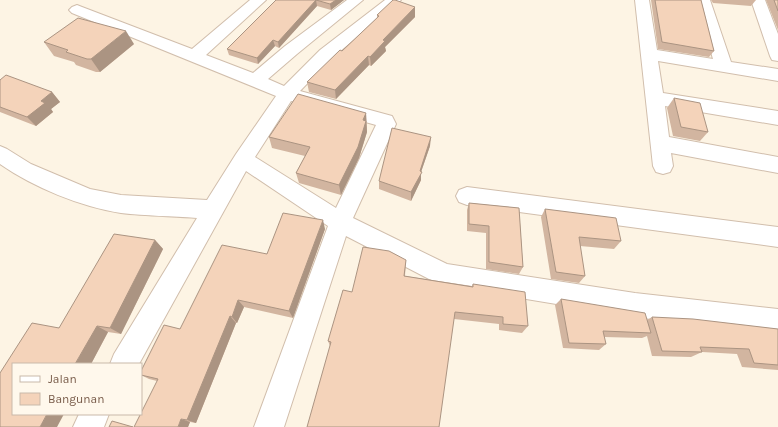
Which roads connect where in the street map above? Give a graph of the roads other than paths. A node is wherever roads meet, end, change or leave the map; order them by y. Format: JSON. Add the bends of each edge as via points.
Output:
{"nodes":[{"id":1,"x":259,"y":0,"type":"edge"},
{"id":2,"x":356,"y":0,"type":"edge"},
{"id":3,"x":394,"y":0,"type":"edge"},
{"id":4,"x":642,"y":0,"type":"edge"},
{"id":5,"x":703,"y":0,"type":"edge"},
{"id":6,"x":758,"y":0,"type":"edge"},
{"id":7,"x":77,"y":10,"type":"dead end"},
{"id":8,"x":648,"y":54,"type":"junction"},
{"id":9,"x":194,"y":56,"type":"junction"},
{"id":10,"x":778,"y":56,"type":"edge"},
{"id":11,"x":724,"y":66,"type":"junction"},
{"id":12,"x":778,"y":75,"type":"edge"},
{"id":13,"x":254,"y":82,"type":"junction"},
{"id":14,"x":287,"y":94,"type":"junction"},
{"id":15,"x":654,"y":98,"type":"junction"},
{"id":16,"x":778,"y":118,"type":"edge"},
{"id":17,"x":660,"y":143,"type":"junction"},
{"id":18,"x":0,"y":154,"type":"edge"},
{"id":19,"x":243,"y":159,"type":"junction"},
{"id":20,"x":778,"y":165,"type":"edge"},
{"id":21,"x":663,"y":166,"type":"dead end"},
{"id":22,"x":467,"y":196,"type":"dead end"},
{"id":23,"x":214,"y":210,"type":"junction"},
{"id":24,"x":340,"y":222,"type":"junction"},
{"id":25,"x":778,"y":237,"type":"edge"},
{"id":26,"x":778,"y":322,"type":"edge"},
{"id":27,"x":125,"y":363,"type":"edge"},
{"id":28,"x":94,"y":415,"type":"edge"},
{"id":29,"x":88,"y":427,"type":"edge"},
{"id":30,"x":269,"y":427,"type":"edge"}],
"edges":[{"from":1,"to":9,"type":"street"},
{"from":2,"to":13,"type":"street"},
{"from":3,"to":14,"type":"street","via":[[326,54]]},
{"from":4,"to":8,"type":"street"},
{"from":5,"to":11,"type":"street"},
{"from":6,"to":10,"type":"street"},
{"from":7,"to":9,"type":"street"},
{"from":8,"to":11,"type":"street"},
{"from":8,"to":15,"type":"street"},
{"from":9,"to":13,"type":"street"},
{"from":11,"to":12,"type":"street"},
{"from":13,"to":14,"type":"street"},
{"from":14,"to":19,"type":"street"},
{"from":14,"to":24,"type":"street","via":[[385,121],[386,124]]},
{"from":15,"to":16,"type":"street"},
{"from":15,"to":17,"type":"street"},
{"from":17,"to":20,"type":"street"},
{"from":17,"to":21,"type":"street"},
{"from":18,"to":23,"type":"street","via":[[24,170],[87,198],[121,204]]},
{"from":19,"to":23,"type":"street"},
{"from":19,"to":24,"type":"street"},
{"from":22,"to":25,"type":"street"},
{"from":23,"to":27,"type":"street"},
{"from":24,"to":26,"type":"street","via":[[447,275],[635,306]]},
{"from":24,"to":30,"type":"street"},
{"from":28,"to":29,"type":"street"}]}
